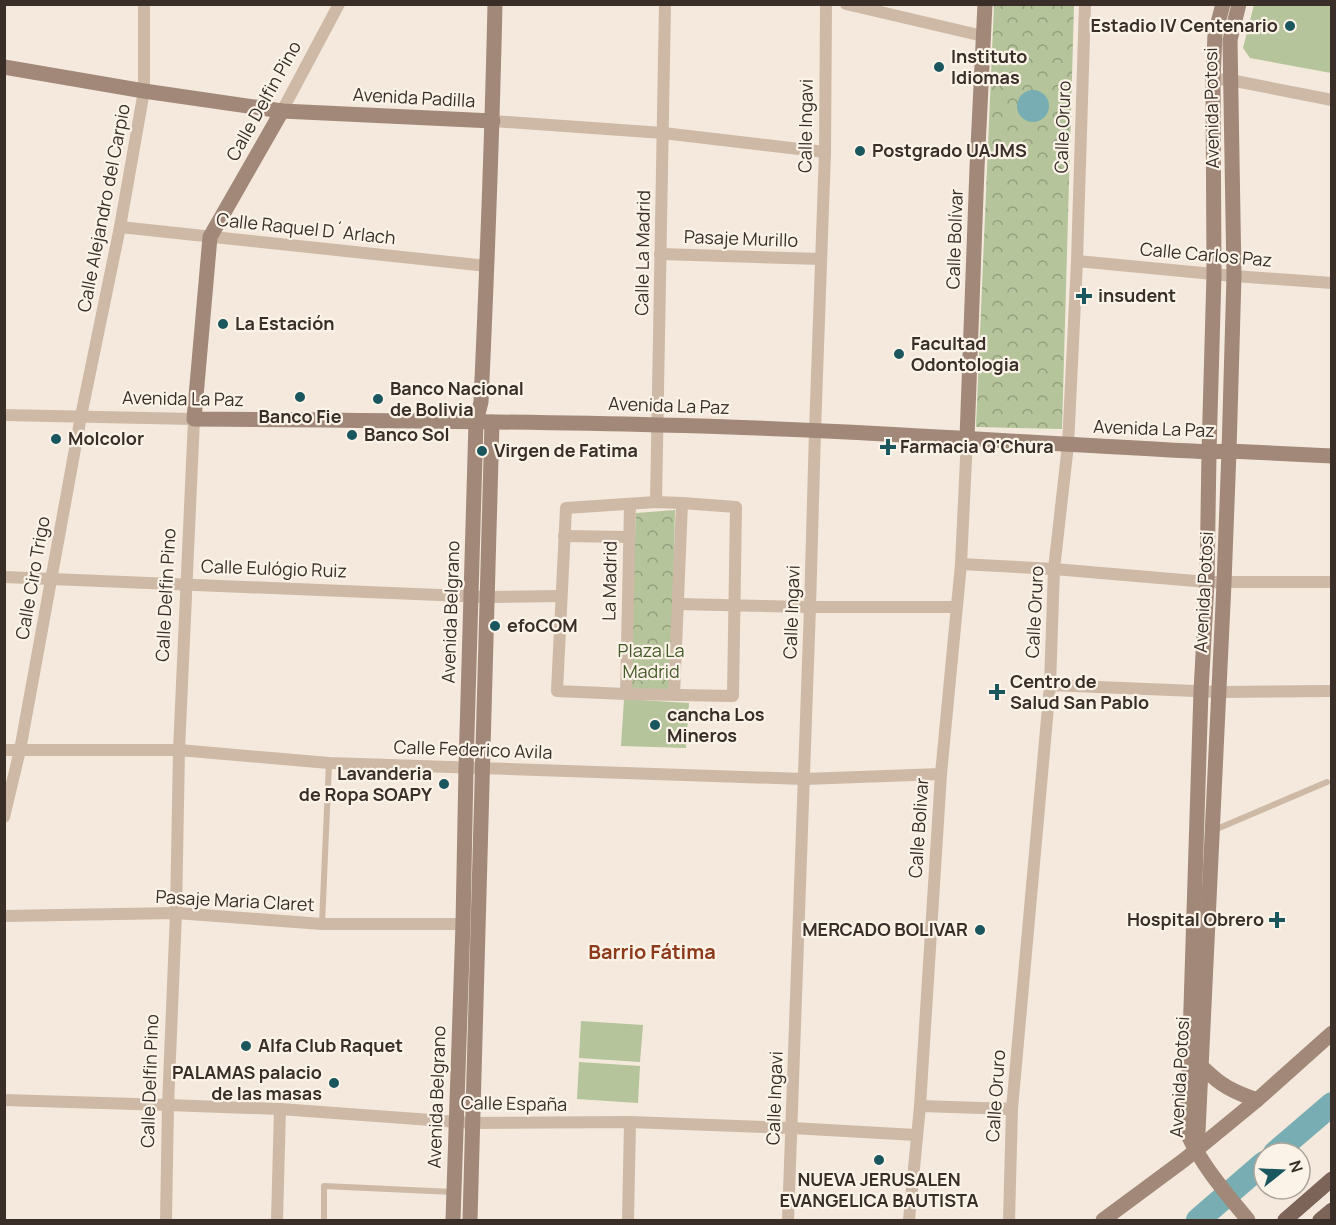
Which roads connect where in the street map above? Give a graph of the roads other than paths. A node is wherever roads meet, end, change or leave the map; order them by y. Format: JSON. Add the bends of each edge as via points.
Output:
{"nodes":[{"id":1,"x":144,"y":4,"type":"edge"},
{"id":2,"x":339,"y":4,"type":"edge"},
{"id":3,"x":495,"y":4,"type":"edge"},
{"id":4,"x":665,"y":4,"type":"edge"},
{"id":5,"x":826,"y":4,"type":"edge"},
{"id":6,"x":846,"y":4,"type":"edge"},
{"id":7,"x":985,"y":4,"type":"edge"},
{"id":8,"x":1085,"y":4,"type":"edge"},
{"id":9,"x":1223,"y":4,"type":"edge"},
{"id":10,"x":1239,"y":4,"type":"edge"},
{"id":11,"x":983,"y":36,"type":"junction"},
{"id":12,"x":4,"y":68,"type":"edge"},
{"id":13,"x":1213,"y":79,"type":"junction"},
{"id":14,"x":1230,"y":80,"type":"junction"},
{"id":15,"x":144,"y":91,"type":"junction"},
{"id":16,"x":1332,"y":100,"type":"edge"},
{"id":17,"x":282,"y":111,"type":"junction"},
{"id":18,"x":493,"y":121,"type":"junction"},
{"id":19,"x":663,"y":133,"type":"junction"},
{"id":20,"x":825,"y":152,"type":"junction"},
{"id":21,"x":120,"y":227,"type":"junction"},
{"id":22,"x":210,"y":237,"type":"junction"},
{"id":23,"x":660,"y":254,"type":"junction"},
{"id":24,"x":820,"y":260,"type":"junction"},
{"id":25,"x":1077,"y":261,"type":"junction"},
{"id":26,"x":487,"y":266,"type":"junction"},
{"id":27,"x":1214,"y":274,"type":"junction"},
{"id":28,"x":1234,"y":276,"type":"junction"},
{"id":29,"x":1332,"y":283,"type":"edge"},
{"id":30,"x":4,"y":415,"type":"edge"},
{"id":31,"x":81,"y":416,"type":"junction"},
{"id":32,"x":194,"y":419,"type":"junction"},
{"id":33,"x":484,"y":422,"type":"junction"},
{"id":34,"x":658,"y":425,"type":"junction"},
{"id":35,"x":814,"y":431,"type":"junction"},
{"id":36,"x":967,"y":438,"type":"junction"},
{"id":37,"x":1068,"y":445,"type":"junction"},
{"id":38,"x":1229,"y":451,"type":"junction"},
{"id":39,"x":1209,"y":452,"type":"junction"},
{"id":40,"x":1332,"y":456,"type":"edge"},
{"id":41,"x":656,"y":502,"type":"junction"},
{"id":42,"x":682,"y":503,"type":"junction"},
{"id":43,"x":630,"y":505,"type":"junction"},
{"id":44,"x":564,"y":537,"type":"junction"},
{"id":45,"x":629,"y":537,"type":"junction"},
{"id":46,"x":961,"y":564,"type":"junction"},
{"id":47,"x":1054,"y":569,"type":"junction"},
{"id":48,"x":4,"y":577,"type":"edge"},
{"id":49,"x":52,"y":578,"type":"junction"},
{"id":50,"x":1207,"y":582,"type":"junction"},
{"id":51,"x":1332,"y":582,"type":"edge"},
{"id":52,"x":185,"y":583,"type":"junction"},
{"id":53,"x":1224,"y":583,"type":"junction"},
{"id":54,"x":471,"y":595,"type":"junction"},
{"id":55,"x":561,"y":596,"type":"junction"},
{"id":56,"x":487,"y":597,"type":"junction"},
{"id":57,"x":678,"y":604,"type":"junction"},
{"id":58,"x":734,"y":606,"type":"junction"},
{"id":59,"x":810,"y":607,"type":"junction"},
{"id":60,"x":956,"y":607,"type":"junction"},
{"id":61,"x":1050,"y":685,"type":"junction"},
{"id":62,"x":1201,"y":691,"type":"junction"},
{"id":63,"x":1332,"y":691,"type":"edge"},
{"id":64,"x":1219,"y":692,"type":"junction"},
{"id":65,"x":626,"y":694,"type":"junction"},
{"id":66,"x":674,"y":695,"type":"junction"},
{"id":67,"x":4,"y":750,"type":"edge"},
{"id":68,"x":20,"y":750,"type":"junction"},
{"id":69,"x":178,"y":750,"type":"junction"},
{"id":70,"x":329,"y":764,"type":"junction"},
{"id":71,"x":466,"y":768,"type":"junction"},
{"id":72,"x":482,"y":768,"type":"junction"},
{"id":73,"x":941,"y":774,"type":"junction"},
{"id":74,"x":804,"y":779,"type":"junction"},
{"id":75,"x":1327,"y":782,"type":"dead end"},
{"id":76,"x":4,"y":817,"type":"edge"},
{"id":77,"x":1204,"y":832,"type":"junction"},
{"id":78,"x":176,"y":913,"type":"junction"},
{"id":79,"x":4,"y":916,"type":"edge"},
{"id":80,"x":322,"y":924,"type":"junction"},
{"id":81,"x":463,"y":924,"type":"junction"},
{"id":82,"x":1332,"y":1033,"type":"edge"},
{"id":83,"x":1195,"y":1066,"type":"junction"},
{"id":84,"x":4,"y":1100,"type":"edge"},
{"id":85,"x":1257,"y":1100,"type":"junction"},
{"id":86,"x":168,"y":1104,"type":"junction"},
{"id":87,"x":920,"y":1106,"type":"junction"},
{"id":88,"x":1012,"y":1109,"type":"junction"},
{"id":89,"x":280,"y":1110,"type":"junction"},
{"id":90,"x":464,"y":1122,"type":"junction"},
{"id":91,"x":630,"y":1122,"type":"junction"},
{"id":92,"x":792,"y":1128,"type":"junction"},
{"id":93,"x":916,"y":1135,"type":"junction"},
{"id":94,"x":1195,"y":1150,"type":"junction"},
{"id":95,"x":1332,"y":1179,"type":"edge"},
{"id":96,"x":453,"y":1192,"type":"junction"},
{"id":97,"x":1332,"y":1210,"type":"edge"},
{"id":98,"x":1247,"y":1220,"type":"edge"},
{"id":99,"x":166,"y":1221,"type":"edge"},
{"id":100,"x":277,"y":1221,"type":"edge"},
{"id":101,"x":324,"y":1221,"type":"edge"},
{"id":102,"x":453,"y":1221,"type":"edge"},
{"id":103,"x":470,"y":1221,"type":"edge"},
{"id":104,"x":628,"y":1221,"type":"edge"},
{"id":105,"x":788,"y":1221,"type":"edge"},
{"id":106,"x":909,"y":1221,"type":"edge"},
{"id":107,"x":1010,"y":1221,"type":"edge"},
{"id":108,"x":1103,"y":1221,"type":"edge"},
{"id":109,"x":1285,"y":1221,"type":"edge"},
{"id":110,"x":1320,"y":1221,"type":"edge"}],
"edges":[{"from":1,"to":15,"type":"street","name":"Calle Alejandro del Carpio"},
{"from":2,"to":17,"type":"street","name":"Calle Delfin Pino"},
{"from":3,"to":18,"type":"street","name":"Avenida Belgrano"},
{"from":4,"to":19,"type":"street","name":"Calle La Madrid"},
{"from":5,"to":20,"type":"street","name":"Calle Ingavi"},
{"from":6,"to":11,"type":"street"},
{"from":7,"to":11,"type":"street","name":"Calle Bolívar"},
{"from":8,"to":25,"type":"street","name":"Calle Oruro"},
{"from":9,"to":13,"type":"street","name":"Avenida Potosi","via":[[1215,34]]},
{"from":10,"to":14,"type":"street","name":"Avenida Potosi","via":[[1230,40]]},
{"from":11,"to":36,"type":"street","name":"Calle Bolívar"},
{"from":12,"to":15,"type":"street","name":"Avenida Padilla"},
{"from":13,"to":14,"type":"street"},
{"from":13,"to":27,"type":"street","name":"Avenida Potosi"},
{"from":14,"to":16,"type":"street"},
{"from":14,"to":28,"type":"street","name":"Avenida Potosi"},
{"from":15,"to":17,"type":"street","name":"Avenida Padilla"},
{"from":15,"to":21,"type":"street","name":"Calle Alejandro del Carpio"},
{"from":17,"to":18,"type":"street","name":"Avenida Padilla"},
{"from":17,"to":22,"type":"street","name":"Calle Delfin Pino"},
{"from":18,"to":19,"type":"street","name":"Avenida Padilla"},
{"from":18,"to":26,"type":"street","name":"Avenida Belgrano"},
{"from":19,"to":20,"type":"street","name":"Avenida Padilla"},
{"from":19,"to":23,"type":"street","name":"Calle La Madrid"},
{"from":20,"to":24,"type":"street","name":"Calle Ingavi"},
{"from":21,"to":22,"type":"street","name":"Calle Raquel D´Arlach"},
{"from":21,"to":31,"type":"street","name":"Calle Alejandro del Carpio"},
{"from":22,"to":26,"type":"street","name":"Calle Raquel D´Arlach"},
{"from":22,"to":32,"type":"street","name":"Calle Delfin Pino"},
{"from":23,"to":24,"type":"street","name":"Pasaje Murillo"},
{"from":23,"to":34,"type":"street","name":"Calle La Madrid"},
{"from":24,"to":35,"type":"street","name":"Calle Ingavi"},
{"from":25,"to":27,"type":"street","name":"Calle Carlos Paz"},
{"from":25,"to":37,"type":"street","name":"Calle Oruro"},
{"from":26,"to":33,"type":"street","name":"Avenida Belgrano","via":[[481,402]]},
{"from":27,"to":28,"type":"street","name":"Calle Carlos Paz"},
{"from":27,"to":39,"type":"street","name":"Avenida Potosi"},
{"from":28,"to":29,"type":"street","name":"Calle Carlos Paz"},
{"from":28,"to":38,"type":"street","name":"Avenida Potosi"},
{"from":30,"to":31,"type":"street","name":"Avenida La Paz"},
{"from":31,"to":32,"type":"street","name":"Avenida La Paz"},
{"from":31,"to":49,"type":"street","name":"Calle Ciro Trigo"},
{"from":32,"to":33,"type":"street","name":"Avenida La Paz"},
{"from":32,"to":52,"type":"street","name":"Calle Delfin Pino"},
{"from":33,"to":34,"type":"street","name":"Avenida La Paz"},
{"from":33,"to":54,"type":"street","name":"Avenida Belgrano"},
{"from":33,"to":56,"type":"street","name":"Avenida Belgrano"},
{"from":34,"to":35,"type":"street","name":"Avenida La Paz"},
{"from":34,"to":41,"type":"street","name":"Calle La Madrid"},
{"from":35,"to":36,"type":"street","name":"Avenida La Paz"},
{"from":35,"to":59,"type":"street","name":"Calle Ingavi"},
{"from":36,"to":37,"type":"street","name":"Avenida La Paz"},
{"from":36,"to":46,"type":"street","name":"Calle Bolivar"},
{"from":37,"to":39,"type":"street","name":"Avenida La Paz"},
{"from":37,"to":47,"type":"street","name":"Calle Oruro"},
{"from":38,"to":39,"type":"street","name":"Avenida La Paz"},
{"from":38,"to":40,"type":"street","name":"Avenida La Paz"},
{"from":38,"to":53,"type":"street","name":"Avenida Potosi"},
{"from":39,"to":50,"type":"street","name":"Avenida Potosi"},
{"from":41,"to":42,"type":"street"},
{"from":41,"to":43,"type":"street"},
{"from":42,"to":57,"type":"street"},
{"from":42,"to":58,"type":"street","via":[[736,507]]},
{"from":43,"to":44,"type":"street","via":[[566,508]]},
{"from":43,"to":45,"type":"street","name":"La Madrid"},
{"from":44,"to":45,"type":"street"},
{"from":44,"to":55,"type":"street"},
{"from":45,"to":65,"type":"street","name":"La Madrid"},
{"from":46,"to":47,"type":"street"},
{"from":46,"to":60,"type":"street","name":"Calle Bolivar"},
{"from":47,"to":50,"type":"street"},
{"from":47,"to":61,"type":"street","name":"Calle Oruro"},
{"from":48,"to":49,"type":"street","name":"Calle Eulógio Ruiz"},
{"from":49,"to":52,"type":"street","name":"Calle Eulógio Ruiz"},
{"from":49,"to":68,"type":"street","name":"Calle Ciro Trigo"},
{"from":50,"to":53,"type":"street"},
{"from":50,"to":62,"type":"street","name":"Avenida Potosi"},
{"from":51,"to":53,"type":"street"},
{"from":52,"to":54,"type":"street","name":"Calle Eulógio Ruiz"},
{"from":52,"to":69,"type":"street","name":"Calle Delfin Pino"},
{"from":53,"to":64,"type":"street","name":"Avenida Potosi"},
{"from":54,"to":56,"type":"street","name":"Calle Eulógio Ruiz"},
{"from":54,"to":71,"type":"street","name":"Avenida Belgrano"},
{"from":55,"to":56,"type":"street"},
{"from":55,"to":65,"type":"street","via":[[557,691]]},
{"from":56,"to":72,"type":"street","name":"Avenida Belgrano"},
{"from":57,"to":58,"type":"street"},
{"from":57,"to":66,"type":"street"},
{"from":58,"to":59,"type":"street"},
{"from":58,"to":66,"type":"street","via":[[733,696]]},
{"from":59,"to":60,"type":"street"},
{"from":59,"to":74,"type":"street","name":"Calle Ingavi"},
{"from":60,"to":73,"type":"street","name":"Calle Bolivar"},
{"from":61,"to":62,"type":"street"},
{"from":61,"to":88,"type":"street","name":"Calle Oruro"},
{"from":62,"to":64,"type":"street"},
{"from":62,"to":77,"type":"street","name":"Avenida Potosi"},
{"from":63,"to":64,"type":"street"},
{"from":64,"to":77,"type":"street","name":"Avenida Potosi"},
{"from":65,"to":66,"type":"street"},
{"from":67,"to":68,"type":"street","name":"Calle Federico Avila"},
{"from":68,"to":69,"type":"street","name":"Calle Federico Avila"},
{"from":68,"to":76,"type":"street","name":"Calle Ciro Trigo"},
{"from":69,"to":70,"type":"street","name":"Calle Federico Avila"},
{"from":69,"to":78,"type":"street","name":"Calle Delfin Pino"},
{"from":70,"to":71,"type":"street","name":"Calle Federico Avila"},
{"from":70,"to":80,"type":"lane"},
{"from":71,"to":72,"type":"street","name":"Calle Federico Avila"},
{"from":71,"to":81,"type":"street","name":"Avenida Belgrano"},
{"from":72,"to":74,"type":"street","name":"Calle Federico Avila"},
{"from":72,"to":90,"type":"street","name":"Avenida Belgrano"},
{"from":73,"to":74,"type":"street","name":"Calle Federico Avila"},
{"from":73,"to":87,"type":"street","name":"Calle Bolivar"},
{"from":74,"to":92,"type":"street","name":"Calle Ingavi"},
{"from":75,"to":77,"type":"lane"},
{"from":77,"to":83,"type":"street","name":"Avenida Potosi"},
{"from":78,"to":79,"type":"street","name":"Pasaje Maria Claret"},
{"from":78,"to":80,"type":"street","name":"Pasaje Maria Claret"},
{"from":78,"to":86,"type":"street","name":"Calle Delfin Pino"},
{"from":80,"to":81,"type":"street","name":"Pasaje Maria Claret"},
{"from":81,"to":90,"type":"street","name":"Avenida Belgrano"},
{"from":82,"to":85,"type":"street"},
{"from":83,"to":85,"type":"street","via":[[1237,1093]]},
{"from":83,"to":94,"type":"street","name":"Avenida Potosi"},
{"from":84,"to":86,"type":"street","name":"Calle España"},
{"from":85,"to":94,"type":"street"},
{"from":86,"to":89,"type":"street","name":"Calle España"},
{"from":86,"to":99,"type":"street","name":"Calle Delfin Pino"},
{"from":87,"to":88,"type":"street"},
{"from":87,"to":93,"type":"street","name":"Calle Bolivar"},
{"from":88,"to":107,"type":"street","name":"Calle Oruro"},
{"from":89,"to":90,"type":"street","name":"Calle España"},
{"from":89,"to":100,"type":"street"},
{"from":90,"to":91,"type":"street","name":"Calle España"},
{"from":90,"to":96,"type":"street","name":"Avenida Belgrano"},
{"from":90,"to":103,"type":"street","name":"Avenida Belgrano"},
{"from":91,"to":92,"type":"street","name":"Calle España"},
{"from":91,"to":104,"type":"street"},
{"from":92,"to":93,"type":"street","name":"Calle España"},
{"from":92,"to":105,"type":"street","name":"Calle Ingavi"},
{"from":93,"to":106,"type":"street","name":"Calle Bolivar"},
{"from":94,"to":98,"type":"street"},
{"from":94,"to":108,"type":"street"},
{"from":95,"to":109,"type":"main road"},
{"from":96,"to":101,"type":"lane","via":[[324,1186]]},
{"from":96,"to":102,"type":"street","name":"Avenida Belgrano"},
{"from":97,"to":110,"type":"main road"}]}
